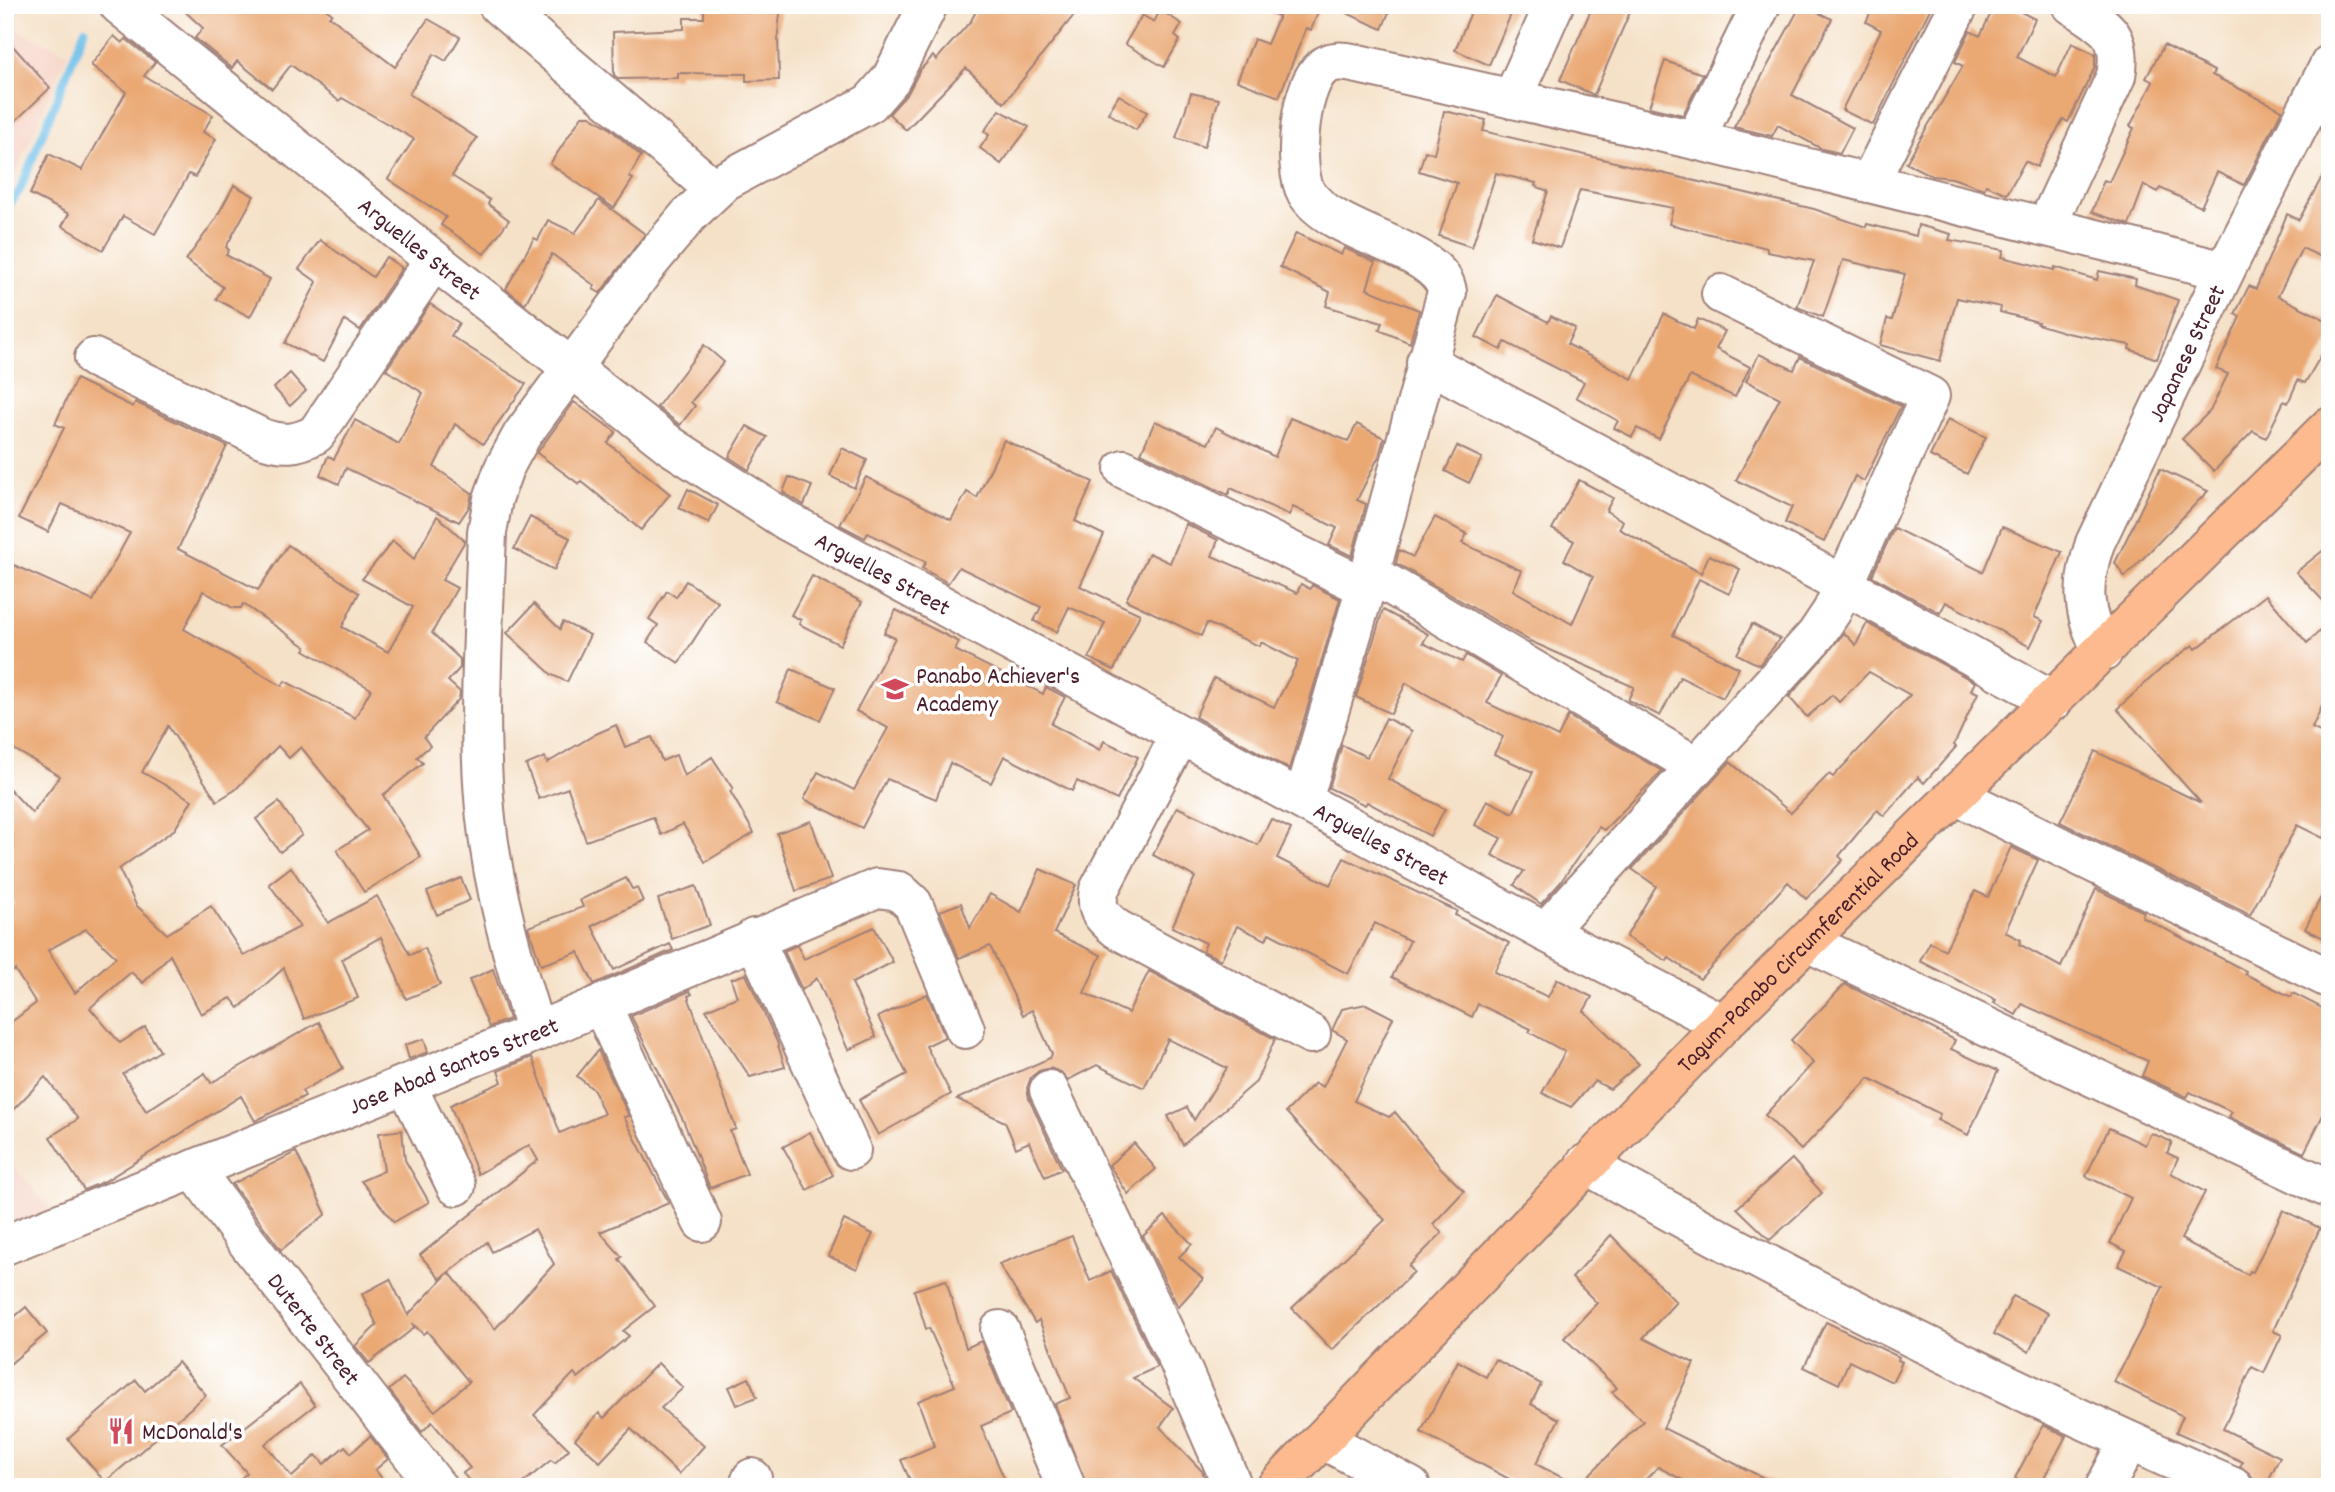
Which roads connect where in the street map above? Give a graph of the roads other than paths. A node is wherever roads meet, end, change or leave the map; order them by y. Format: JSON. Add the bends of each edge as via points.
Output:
{"nodes":[{"id":1,"x":119,"y":5,"type":"edge"},
{"id":2,"x":498,"y":5,"type":"edge"},
{"id":3,"x":928,"y":5,"type":"edge"},
{"id":4,"x":1554,"y":5,"type":"edge"},
{"id":5,"x":1761,"y":5,"type":"edge"},
{"id":6,"x":1959,"y":5,"type":"edge"},
{"id":7,"x":2072,"y":5,"type":"edge"},
{"id":8,"x":2330,"y":64,"type":"edge"},
{"id":9,"x":1513,"y":99,"type":"junction"},
{"id":10,"x":1695,"y":140,"type":"junction"},
{"id":11,"x":1869,"y":183,"type":"junction"},
{"id":12,"x":714,"y":189,"type":"junction"},
{"id":13,"x":2047,"y":225,"type":"junction"},
{"id":14,"x":434,"y":260,"type":"junction"},
{"id":15,"x":2225,"y":271,"type":"junction"},
{"id":16,"x":1721,"y":294,"type":"dead end"},
{"id":17,"x":94,"y":358,"type":"dead end"},
{"id":18,"x":1426,"y":362,"type":"junction"},
{"id":19,"x":572,"y":369,"type":"junction"},
{"id":20,"x":2330,"y":426,"type":"edge"},
{"id":21,"x":1124,"y":469,"type":"dead end"},
{"id":22,"x":1368,"y":580,"type":"junction"},
{"id":23,"x":1844,"y":585,"type":"junction"},
{"id":24,"x":2103,"y":652,"type":"junction"},
{"id":25,"x":2053,"y":701,"type":"junction"},
{"id":26,"x":1180,"y":735,"type":"junction"},
{"id":27,"x":1696,"y":766,"type":"junction"},
{"id":28,"x":1955,"y":795,"type":"junction"},
{"id":29,"x":1303,"y":800,"type":"junction"},
{"id":30,"x":1545,"y":932,"type":"junction"},
{"id":31,"x":754,"y":938,"type":"junction"},
{"id":32,"x":1807,"y":942,"type":"junction"},
{"id":33,"x":2330,"y":979,"type":"edge"},
{"id":34,"x":601,"y":1004,"type":"junction"},
{"id":35,"x":1723,"y":1024,"type":"junction"},
{"id":36,"x":965,"y":1029,"type":"dead end"},
{"id":37,"x":536,"y":1032,"type":"junction"},
{"id":38,"x":1311,"y":1034,"type":"dead end"},
{"id":39,"x":406,"y":1084,"type":"junction"},
{"id":40,"x":1049,"y":1090,"type":"dead end"},
{"id":41,"x":851,"y":1150,"type":"dead end"},
{"id":42,"x":1585,"y":1164,"type":"junction"},
{"id":43,"x":194,"y":1169,"type":"junction"},
{"id":44,"x":456,"y":1186,"type":"dead end"},
{"id":45,"x":2330,"y":1189,"type":"edge"},
{"id":46,"x":702,"y":1222,"type":"dead end"},
{"id":47,"x":5,"y":1245,"type":"edge"},
{"id":48,"x":1000,"y":1330,"type":"dead end"},
{"id":49,"x":1324,"y":1440,"type":"junction"},
{"id":50,"x":2129,"y":1441,"type":"junction"},
{"id":51,"x":437,"y":1487,"type":"edge"},
{"id":52,"x":1066,"y":1487,"type":"edge"},
{"id":53,"x":1233,"y":1487,"type":"edge"},
{"id":54,"x":1276,"y":1487,"type":"edge"},
{"id":55,"x":1412,"y":1487,"type":"edge"},
{"id":56,"x":2105,"y":1487,"type":"edge"},
{"id":57,"x":2232,"y":1487,"type":"edge"}],
"edges":[{"from":1,"to":14,"type":"street","name":"Arguelles Street"},
{"from":2,"to":12,"type":"street"},
{"from":3,"to":12,"type":"street","via":[[891,79],[870,103]]},
{"from":4,"to":9,"type":"street"},
{"from":5,"to":10,"type":"street"},
{"from":6,"to":11,"type":"street"},
{"from":7,"to":13,"type":"street","via":[[2114,37],[2120,55],[2116,76]]},
{"from":8,"to":15,"type":"street","name":"Japanese Street"},
{"from":9,"to":10,"type":"street"},
{"from":9,"to":18,"type":"street","via":[[1342,61],[1326,64],[1308,92],[1298,139],[1306,193],[1358,231],[1423,261],[1446,282]]},
{"from":10,"to":11,"type":"street"},
{"from":11,"to":13,"type":"street"},
{"from":12,"to":19,"type":"street","via":[[649,263]]},
{"from":13,"to":15,"type":"street"},
{"from":14,"to":17,"type":"street","via":[[316,434],[301,443],[281,444],[262,438]]},
{"from":14,"to":19,"type":"street","name":"Arguelles Street"},
{"from":15,"to":24,"type":"street","name":"Japanese Street","via":[[2087,567],[2084,598],[2090,628]]},
{"from":16,"to":23,"type":"street","via":[[1930,396]]},
{"from":18,"to":22,"type":"street"},
{"from":18,"to":23,"type":"street"},
{"from":19,"to":26,"type":"street","name":"Arguelles Street","via":[[671,446],[787,521]]},
{"from":19,"to":37,"type":"street","via":[[522,435],[504,468],[488,532],[483,743],[486,818],[511,952]]},
{"from":20,"to":24,"type":"main road","name":"Tagum-Panabo Circumferential Road"},
{"from":21,"to":22,"type":"street"},
{"from":22,"to":27,"type":"street"},
{"from":22,"to":29,"type":"street"},
{"from":23,"to":25,"type":"street"},
{"from":23,"to":27,"type":"street","via":[[1816,635]]},
{"from":24,"to":25,"type":"main road","name":"Tagum-Panabo Circumferential Road"},
{"from":25,"to":28,"type":"main road","name":"Tagum-Panabo Circumferential Road"},
{"from":26,"to":29,"type":"street","name":"Arguelles Street"},
{"from":26,"to":38,"type":"street","via":[[1099,890],[1096,906],[1117,929]]},
{"from":27,"to":30,"type":"street"},
{"from":28,"to":32,"type":"main road","name":"Tagum-Panabo Circumferential Road"},
{"from":28,"to":33,"type":"street"},
{"from":29,"to":30,"type":"street","name":"Arguelles Street"},
{"from":30,"to":35,"type":"street","name":"Arguelles Street"},
{"from":31,"to":34,"type":"street","name":"Jose Abad Santos Street"},
{"from":31,"to":36,"type":"street","name":"Jose Abad Santos Street","via":[[877,888],[899,891],[913,904]]},
{"from":31,"to":41,"type":"street"},
{"from":32,"to":35,"type":"main road","name":"Tagum-Panabo Circumferential Road"},
{"from":32,"to":45,"type":"street"},
{"from":34,"to":37,"type":"street","name":"Jose Abad Santos Street"},
{"from":34,"to":46,"type":"street"},
{"from":35,"to":42,"type":"main road","name":"Tagum-Panabo Circumferential Road"},
{"from":37,"to":39,"type":"street","name":"Jose Abad Santos Street"},
{"from":39,"to":43,"type":"street","name":"Jose Abad Santos Street"},
{"from":39,"to":44,"type":"street"},
{"from":40,"to":53,"type":"street","via":[[1178,1360]]},
{"from":42,"to":49,"type":"main road","name":"Tagum-Panabo Circumferential Road"},
{"from":42,"to":50,"type":"street","via":[[1725,1244],[1872,1319]]},
{"from":43,"to":47,"type":"street","name":"Jose Abad Santos Street"},
{"from":43,"to":51,"type":"street","name":"Duterte Street"},
{"from":48,"to":52,"type":"street"},
{"from":49,"to":54,"type":"main road","name":"Tagum-Panabo Circumferential Road"},
{"from":49,"to":55,"type":"street"},
{"from":50,"to":56,"type":"street"},
{"from":50,"to":57,"type":"street"}]}
